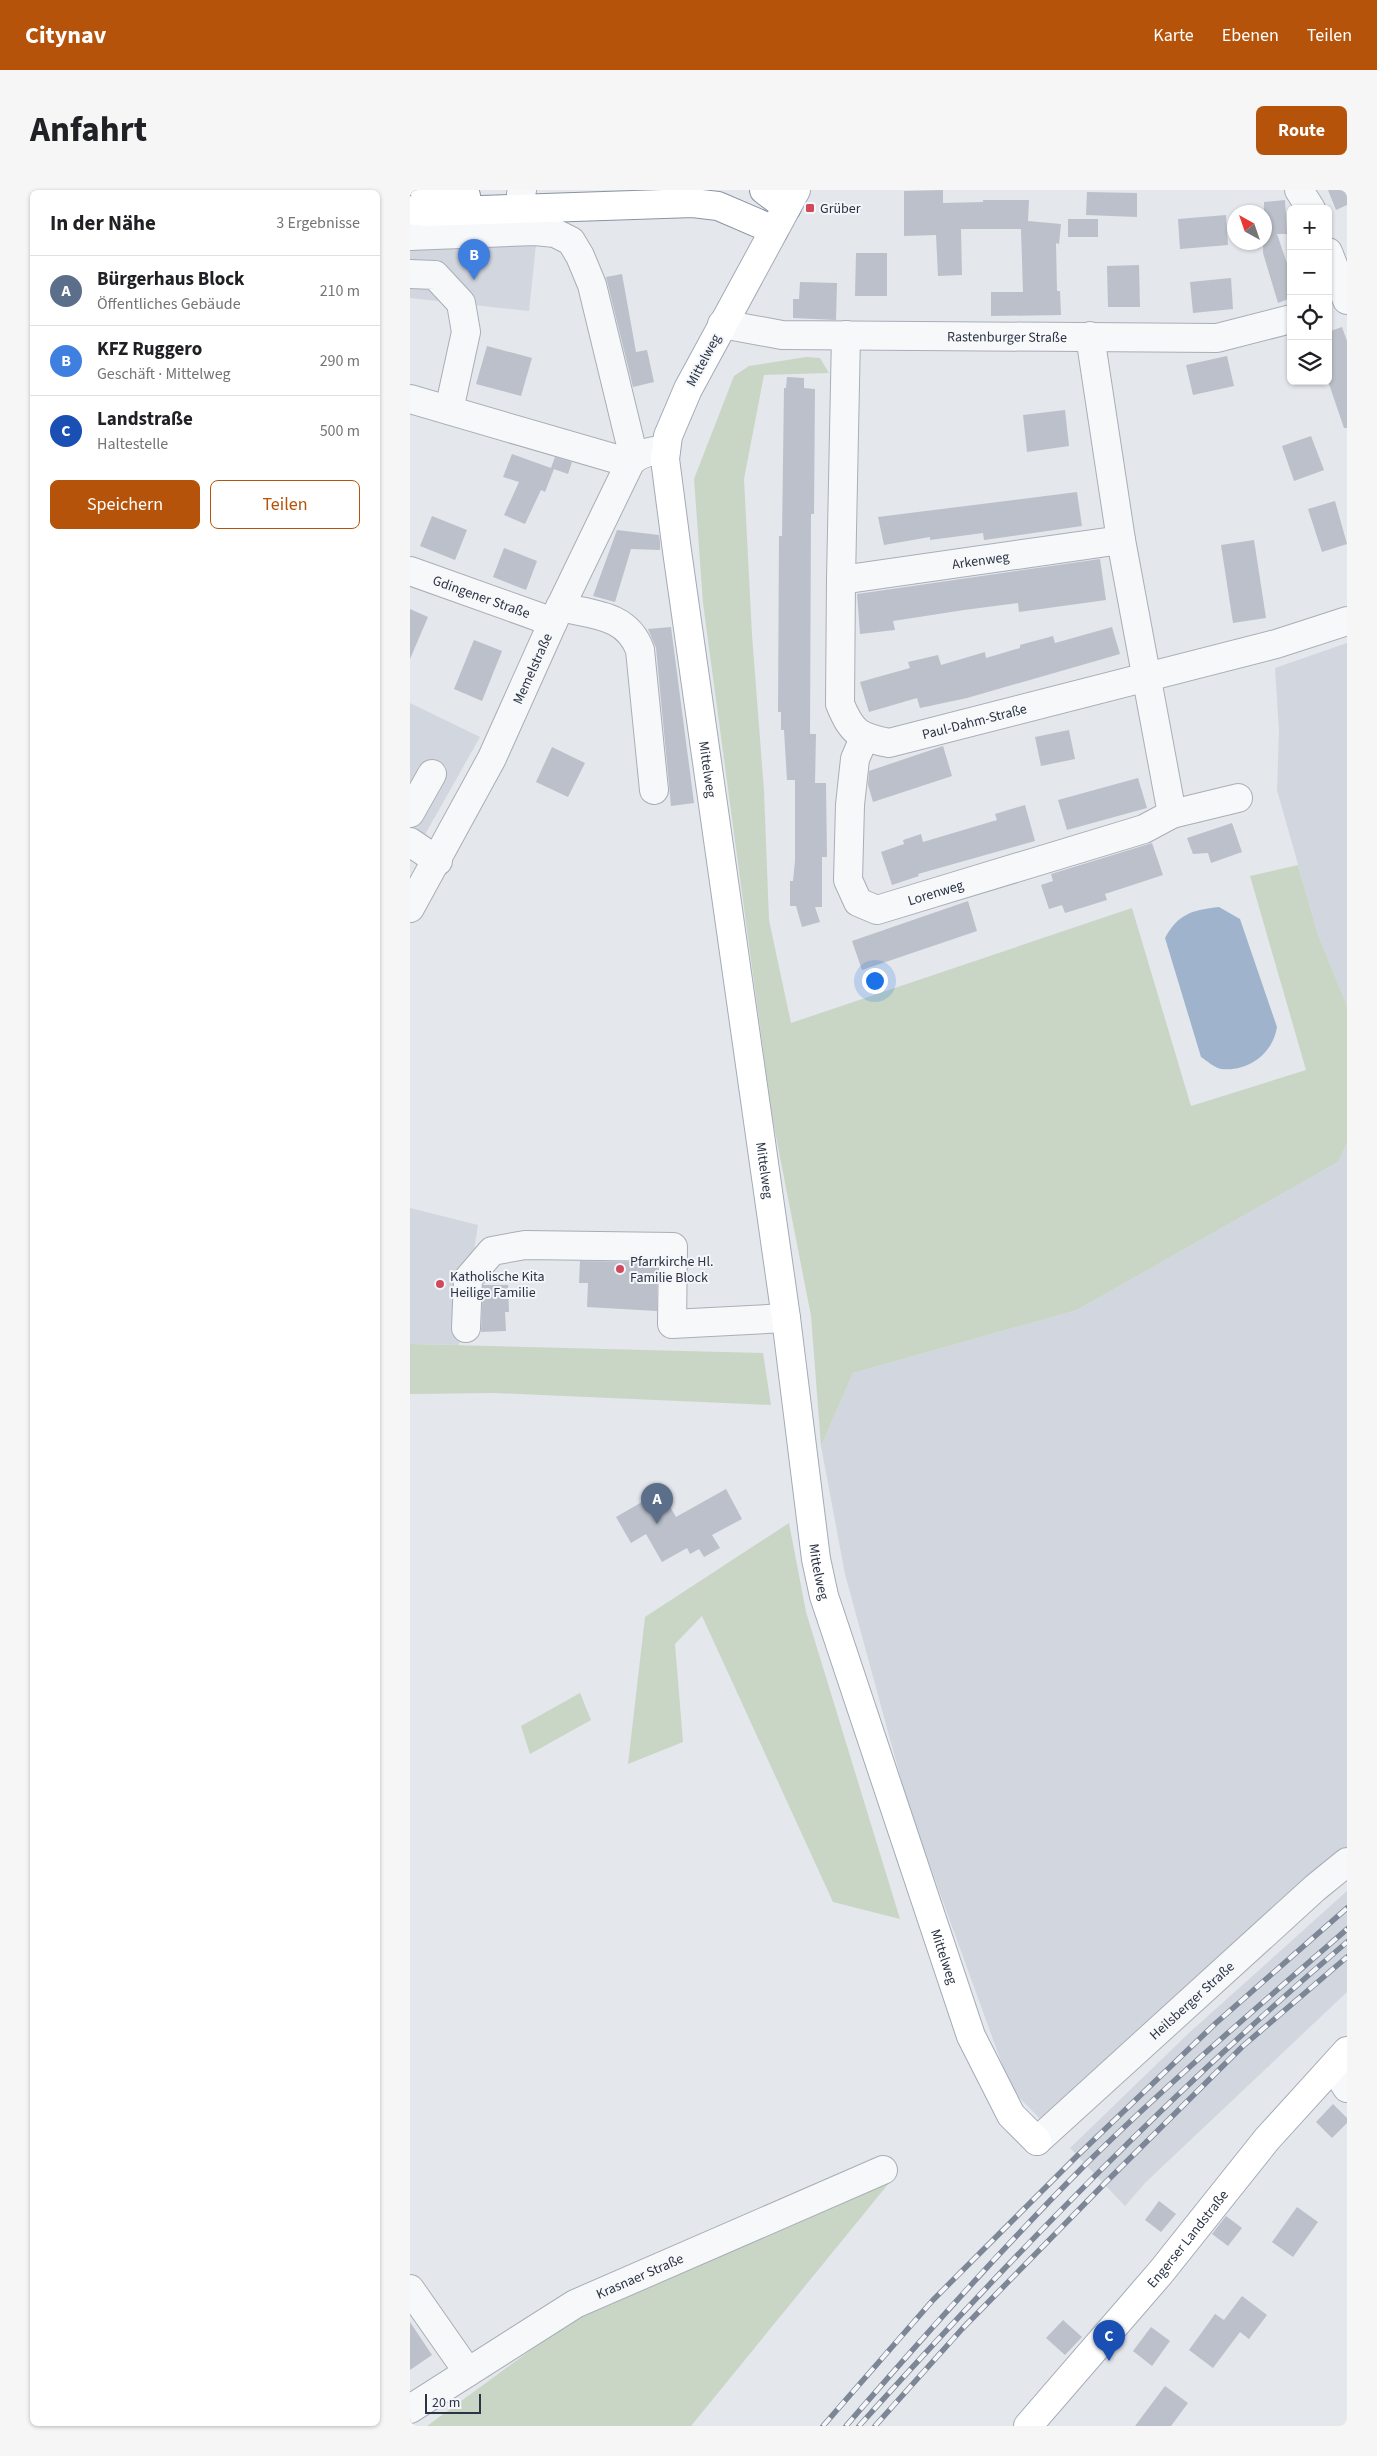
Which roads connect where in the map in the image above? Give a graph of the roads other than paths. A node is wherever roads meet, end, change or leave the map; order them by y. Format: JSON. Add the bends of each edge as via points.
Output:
{"nodes":[{"id":1,"x":424,"y":190,"type":"edge"},
{"id":2,"x":600,"y":190,"type":"edge"},
{"id":3,"x":764,"y":190,"type":"edge"},
{"id":4,"x":1299,"y":190,"type":"edge"},
{"id":5,"x":521,"y":192,"type":"edge"},
{"id":6,"x":792,"y":198,"type":"edge"},
{"id":7,"x":1308,"y":205,"type":"edge"},
{"id":8,"x":410,"y":210,"type":"edge"},
{"id":9,"x":774,"y":230,"type":"junction"},
{"id":10,"x":410,"y":236,"type":"edge"},
{"id":11,"x":1332,"y":263,"type":"edge"},
{"id":12,"x":410,"y":274,"type":"edge"},
{"id":13,"x":1347,"y":302,"type":"edge"},
{"id":14,"x":1332,"y":308,"type":"edge"},
{"id":15,"x":1287,"y":320,"type":"edge"},
{"id":16,"x":722,"y":324,"type":"junction"},
{"id":17,"x":846,"y":335,"type":"junction"},
{"id":18,"x":1090,"y":336,"type":"junction"},
{"id":19,"x":410,"y":399,"type":"edge"},
{"id":20,"x":454,"y":412,"type":"junction"},
{"id":21,"x":666,"y":450,"type":"junction"},
{"id":22,"x":632,"y":461,"type":"junction"},
{"id":23,"x":1121,"y":540,"type":"junction"},
{"id":24,"x":410,"y":571,"type":"edge"},
{"id":25,"x":841,"y":580,"type":"junction"},
{"id":26,"x":556,"y":615,"type":"junction"},
{"id":27,"x":1347,"y":621,"type":"edge"},
{"id":28,"x":1147,"y":677,"type":"junction"},
{"id":29,"x":864,"y":738,"type":"junction"},
{"id":30,"x":432,"y":774,"type":"dead end"},
{"id":31,"x":654,"y":790,"type":"dead end"},
{"id":32,"x":1238,"y":798,"type":"dead end"},
{"id":33,"x":410,"y":813,"type":"edge"},
{"id":34,"x":1172,"y":814,"type":"junction"},
{"id":35,"x":410,"y":842,"type":"edge"},
{"id":36,"x":438,"y":860,"type":"junction"},
{"id":37,"x":410,"y":908,"type":"edge"},
{"id":38,"x":786,"y":1318,"type":"junction"},
{"id":39,"x":466,"y":1328,"type":"dead end"},
{"id":40,"x":1347,"y":1862,"type":"edge"},
{"id":41,"x":1341,"y":2072,"type":"edge"},
{"id":42,"x":1037,"y":2141,"type":"joint"},
{"id":43,"x":884,"y":2170,"type":"dead end"},
{"id":44,"x":410,"y":2289,"type":"edge"},
{"id":45,"x":468,"y":2372,"type":"junction"},
{"id":46,"x":410,"y":2408,"type":"edge"},
{"id":47,"x":1028,"y":2426,"type":"edge"}],
"edges":[{"from":1,"to":5,"type":"main road","via":[[455,197]]},
{"from":2,"to":5,"type":"main road"},
{"from":3,"to":6,"type":"main road"},
{"from":4,"to":7,"type":"street"},
{"from":6,"to":9,"type":"main road","name":"Mittelweg"},
{"from":8,"to":9,"type":"main road","via":[[693,203],[718,206]]},
{"from":9,"to":16,"type":"main road","name":"Mittelweg"},
{"from":10,"to":22,"type":"street","via":[[535,231],[571,241],[592,285]]},
{"from":11,"to":13,"type":"street"},
{"from":12,"to":20,"type":"street","via":[[435,275],[461,303],[466,332]]},
{"from":13,"to":14,"type":"street"},
{"from":15,"to":18,"type":"street","name":"Rastenburger Straße","via":[[1217,338]]},
{"from":16,"to":17,"type":"street","name":"Rastenburger Straße","via":[[782,335]]},
{"from":16,"to":21,"type":"main road","name":"Mittelweg","via":[[688,389],[668,436]]},
{"from":17,"to":18,"type":"street","name":"Rastenburger Straße"},
{"from":17,"to":25,"type":"street"},
{"from":18,"to":23,"type":"street"},
{"from":19,"to":20,"type":"street"},
{"from":20,"to":22,"type":"street"},
{"from":21,"to":22,"type":"street"},
{"from":21,"to":38,"type":"main road","name":"Mittelweg","via":[[677,551]]},
{"from":22,"to":26,"type":"street","name":"Memelstraße"},
{"from":23,"to":25,"type":"street","name":"Arkenweg"},
{"from":23,"to":28,"type":"street"},
{"from":24,"to":26,"type":"street","name":"Gdingener Straße"},
{"from":25,"to":29,"type":"street","via":[[840,704],[846,719]]},
{"from":26,"to":31,"type":"street","name":"Gdingener Straße","via":[[611,619],[629,629],[636,638],[640,650]]},
{"from":26,"to":36,"type":"street","name":"Memelstraße","via":[[492,758]]},
{"from":27,"to":28,"type":"street","name":"Paul-Dahm-Straße","via":[[1276,644]]},
{"from":28,"to":29,"type":"street","name":"Paul-Dahm-Straße","via":[[889,743]]},
{"from":28,"to":34,"type":"street"},
{"from":29,"to":34,"type":"street","name":"Lorenweg","via":[[855,760],[848,880],[858,902],[877,910],[1144,829]]},
{"from":30,"to":33,"type":"street"},
{"from":32,"to":34,"type":"street","name":"Lorenweg"},
{"from":35,"to":36,"type":"street"},
{"from":36,"to":37,"type":"street","name":"Memelstraße"},
{"from":38,"to":39,"type":"street","via":[[672,1324],[673,1247],[526,1245],[492,1251],[468,1279]]},
{"from":38,"to":42,"type":"main road","name":"Mittelweg","via":[[816,1559],[824,1596],[971,2036],[1011,2115]]},
{"from":40,"to":42,"type":"street","name":"Heilsberger Straße"},
{"from":41,"to":47,"type":"main road","name":"Engerser Landstraße","via":[[1267,2139],[1161,2272]]},
{"from":43,"to":45,"type":"street","name":"Krasnaer Straße","via":[[575,2304]]},
{"from":44,"to":45,"type":"street"},
{"from":45,"to":46,"type":"street","name":"Krasnaer Straße"}]}
